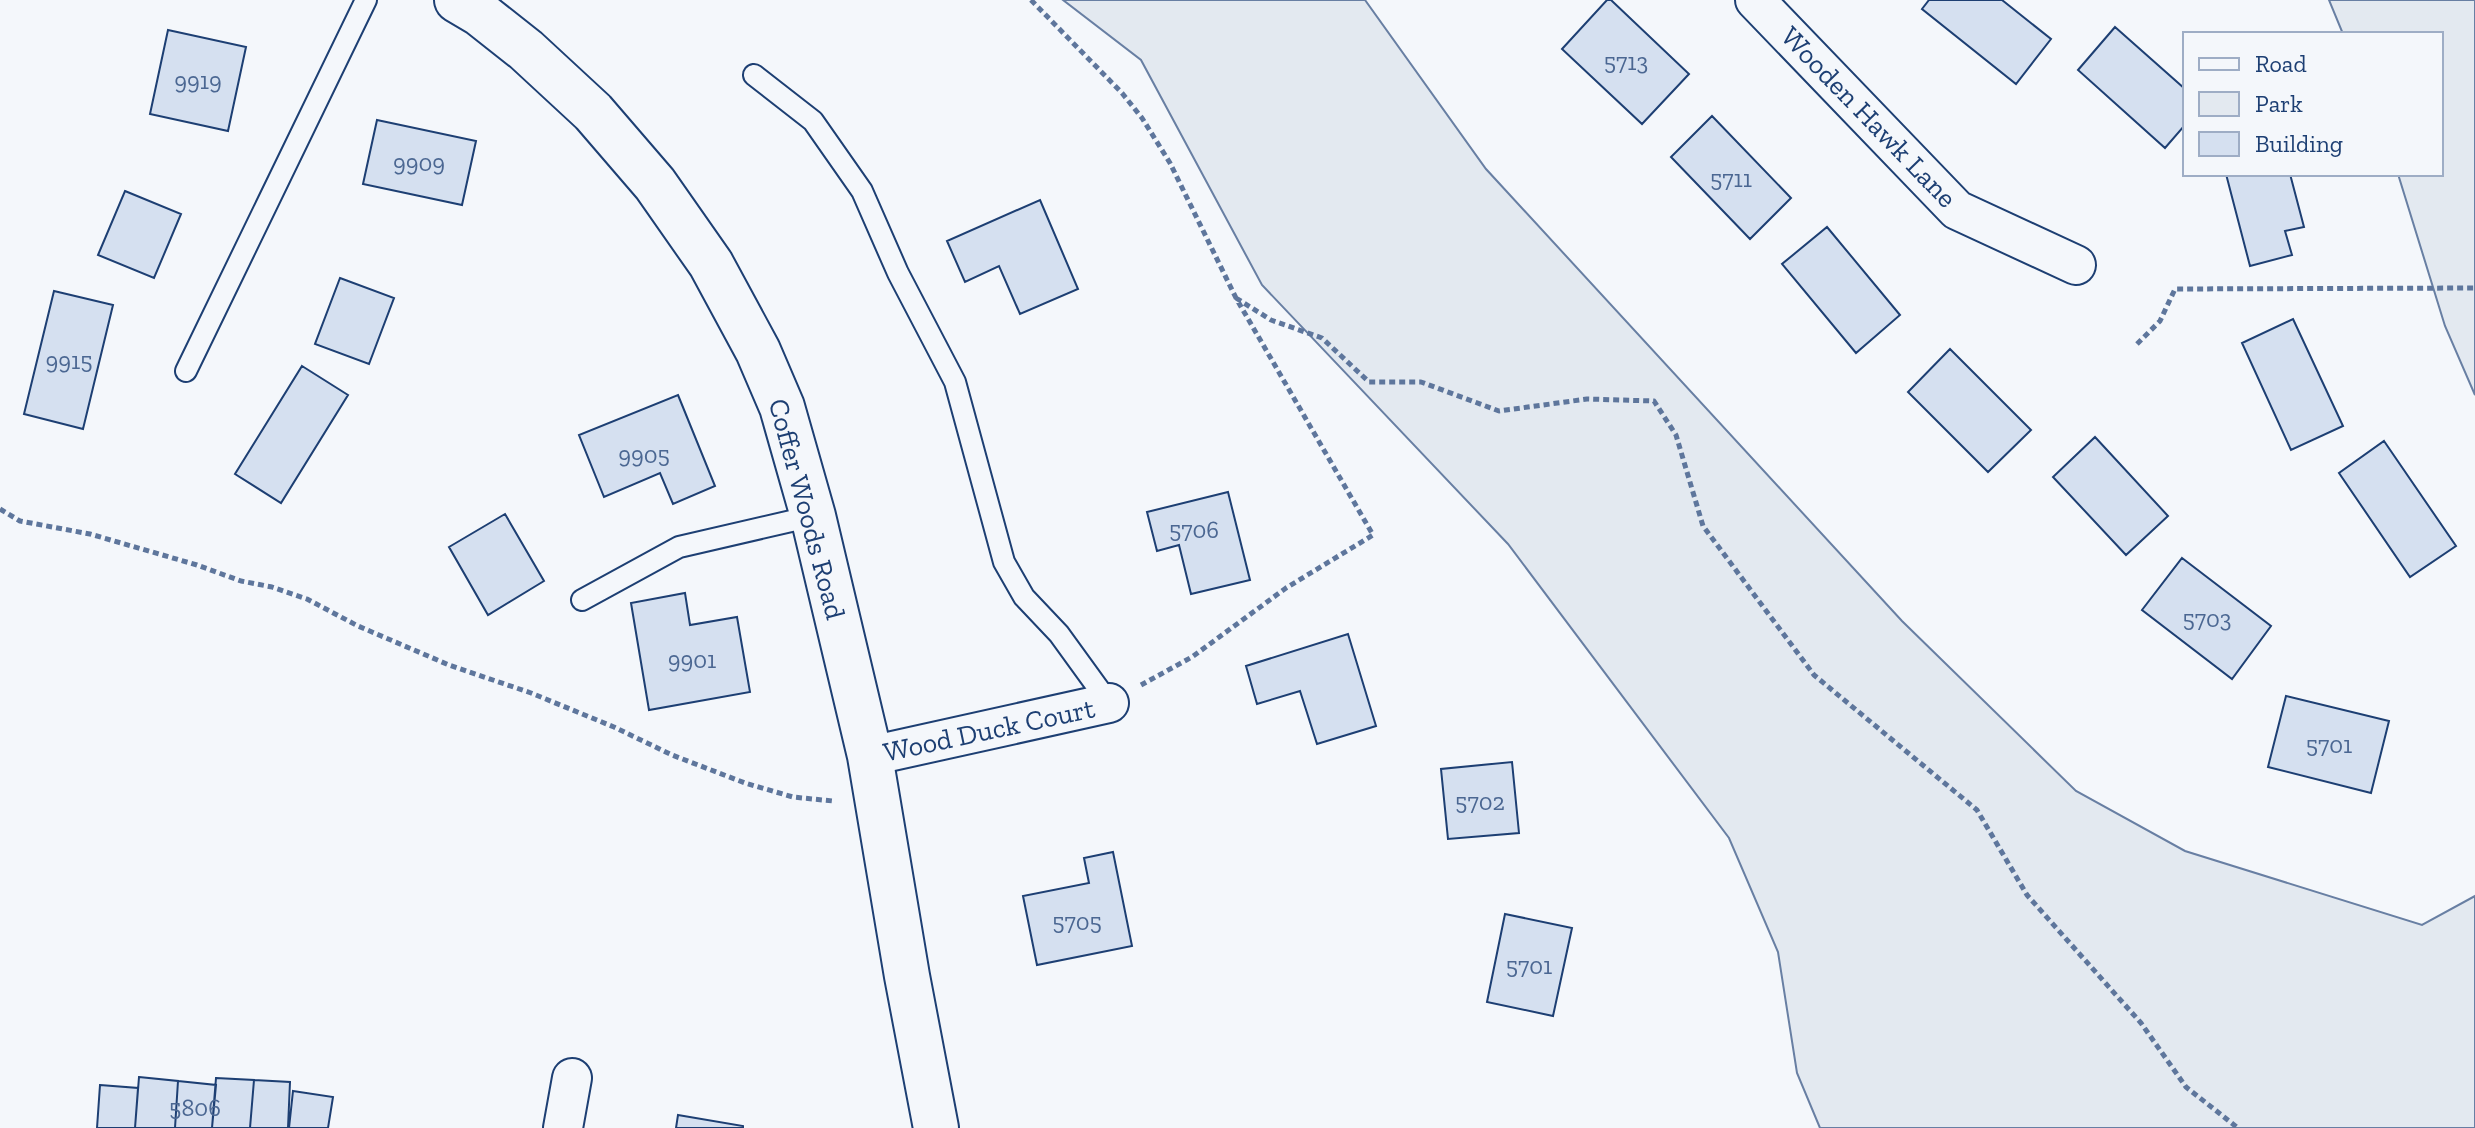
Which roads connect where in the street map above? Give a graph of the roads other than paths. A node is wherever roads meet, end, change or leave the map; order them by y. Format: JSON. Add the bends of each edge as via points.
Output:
{"nodes":[{"id":1,"x":366,"y":0,"type":"edge"},
{"id":2,"x":457,"y":0,"type":"edge"},
{"id":3,"x":1755,"y":0,"type":"edge"},
{"id":4,"x":754,"y":75,"type":"dead end"},
{"id":5,"x":2076,"y":265,"type":"dead end"},
{"id":6,"x":186,"y":371,"type":"dead end"},
{"id":7,"x":813,"y":516,"type":"junction"},
{"id":8,"x":582,"y":600,"type":"dead end"},
{"id":9,"x":1109,"y":703,"type":"joint"},
{"id":10,"x":873,"y":776,"type":"junction"},
{"id":11,"x":572,"y":1078,"type":"dead end"},
{"id":12,"x":563,"y":1128,"type":"edge"},
{"id":13,"x":936,"y":1128,"type":"edge"}],
"edges":[{"from":1,"to":6,"type":"lane"},
{"from":2,"to":7,"type":"street","name":"Coffer Woods Road","via":[[526,50],[593,112],[655,184],[711,264],[782,407]]},
{"from":3,"to":5,"type":"street","name":"Wooden Hawk Lane","via":[[1957,210]]},
{"from":4,"to":9,"type":"lane","via":[[813,121],[862,191],[955,382],[1004,562],[1024,597],[1059,634]]},
{"from":7,"to":8,"type":"lane","via":[[679,547]]},
{"from":7,"to":10,"type":"street","name":"Coffer Woods Road"},
{"from":9,"to":10,"type":"street","name":"Wood Duck Court"},
{"from":10,"to":13,"type":"street","name":"Coffer Woods Road"},
{"from":11,"to":12,"type":"street"}]}
